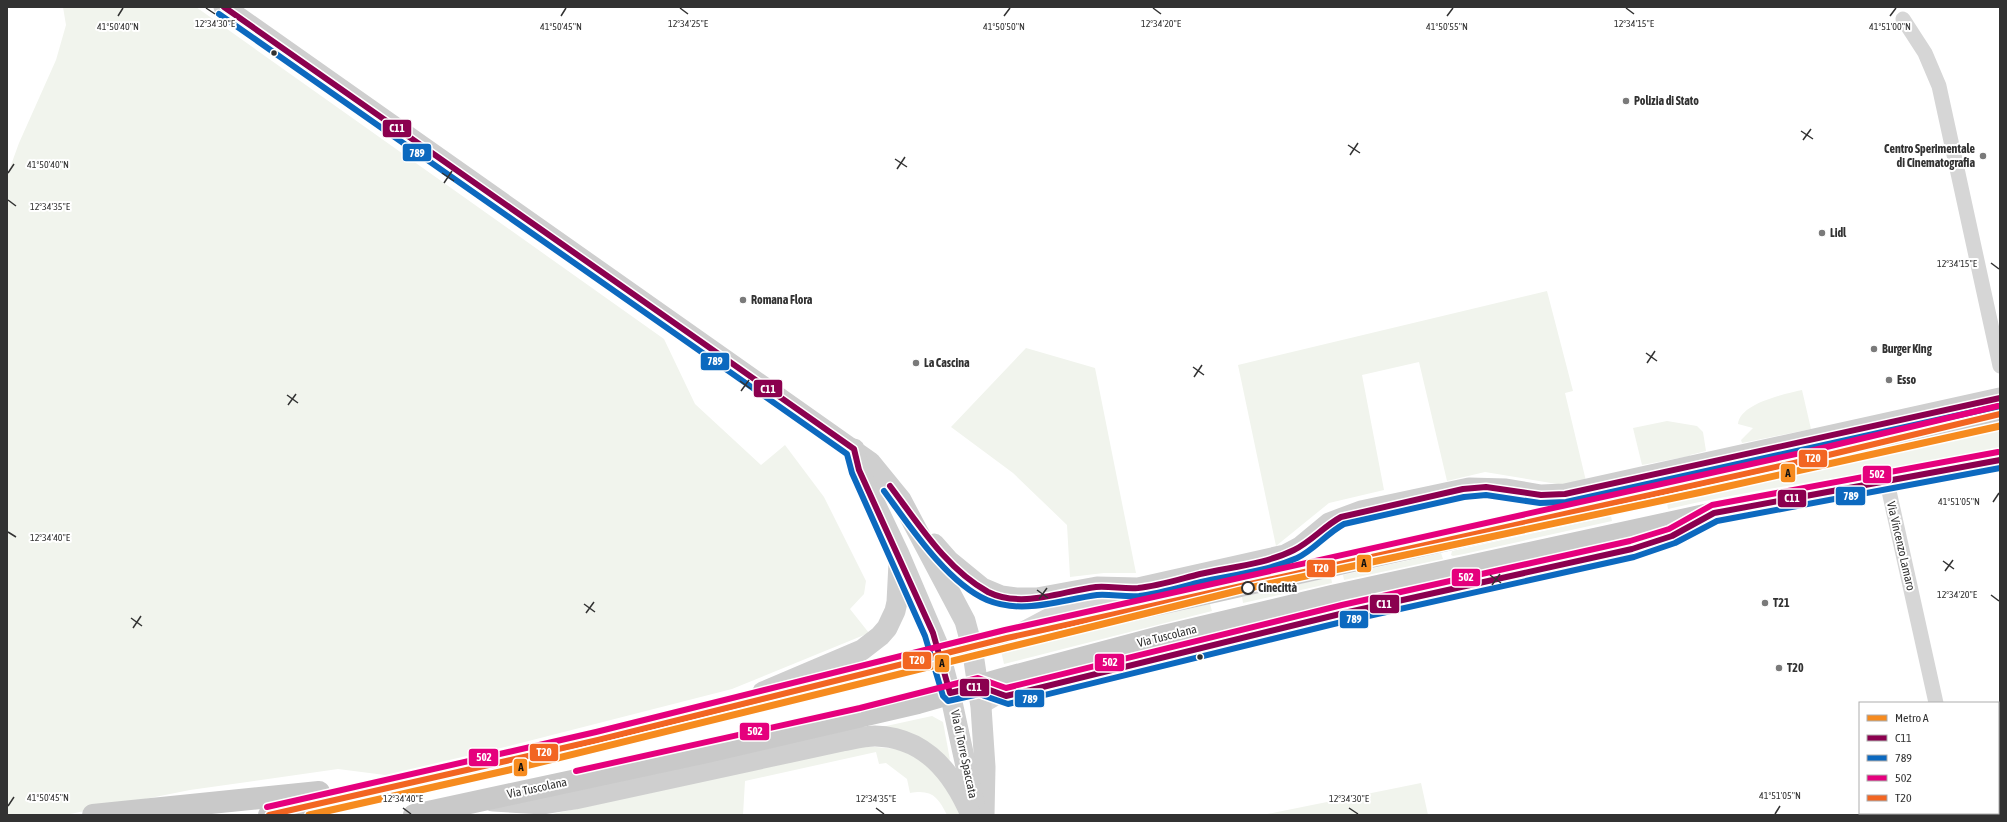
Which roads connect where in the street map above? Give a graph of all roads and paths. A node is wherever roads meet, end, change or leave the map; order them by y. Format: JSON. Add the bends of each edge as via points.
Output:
{"nodes":[{"id":1,"x":224,"y":7,"type":"edge"},
{"id":2,"x":1903,"y":19,"type":"dead end"},
{"id":3,"x":2000,"y":366,"type":"edge"},
{"id":4,"x":2000,"y":398,"type":"edge"},
{"id":5,"x":2000,"y":414,"type":"edge"},
{"id":6,"x":854,"y":449,"type":"junction"},
{"id":7,"x":2000,"y":460,"type":"edge"},
{"id":8,"x":1979,"y":465,"type":"junction"},
{"id":9,"x":2000,"y":471,"type":"edge"},
{"id":10,"x":1887,"y":482,"type":"junction"},
{"id":11,"x":902,"y":500,"type":"junction"},
{"id":12,"x":1714,"y":513,"type":"junction"},
{"id":13,"x":899,"y":554,"type":"junction"},
{"id":14,"x":1138,"y":588,"type":"junction"},
{"id":15,"x":1007,"y":638,"type":"junction"},
{"id":16,"x":972,"y":647,"type":"junction"},
{"id":17,"x":940,"y":654,"type":"junction"},
{"id":18,"x":979,"y":686,"type":"junction"},
{"id":19,"x":950,"y":693,"type":"junction"},
{"id":20,"x":1006,"y":696,"type":"junction"},
{"id":21,"x":1936,"y":702,"type":"edge"},
{"id":22,"x":732,"y":706,"type":"junction"},
{"id":23,"x":981,"y":707,"type":"junction"},
{"id":24,"x":402,"y":785,"type":"junction"},
{"id":25,"x":481,"y":800,"type":"junction"},
{"id":26,"x":93,"y":815,"type":"edge"},
{"id":27,"x":270,"y":815,"type":"edge"},
{"id":28,"x":414,"y":815,"type":"edge"},
{"id":29,"x":971,"y":815,"type":"edge"},
{"id":30,"x":977,"y":815,"type":"edge"},
{"id":31,"x":984,"y":815,"type":"edge"}],
"edges":[{"from":1,"to":6,"type":"street"},
{"from":2,"to":3,"type":"street","via":[[1925,53],[1939,86]]},
{"from":4,"to":14,"type":"street","via":[[1565,494],[1541,495],[1502,488],[1469,488],[1361,511],[1328,523],[1300,547],[1285,555]]},
{"from":5,"to":15,"type":"main road"},
{"from":6,"to":11,"type":"street","via":[[870,462]]},
{"from":6,"to":13,"type":"street","name":"Via di Torre Spaccata","via":[[859,470]]},
{"from":7,"to":8,"type":"main road","name":"Via Tuscolana"},
{"from":8,"to":9,"type":"street","name":"Via Tuscolana"},
{"from":8,"to":10,"type":"main road","name":"Via Tuscolana"},
{"from":10,"to":12,"type":"main road","name":"Via Tuscolana"},
{"from":10,"to":21,"type":"street","name":"Via Vincenzo Lamaro"},
{"from":11,"to":14,"type":"street","via":[[949,561],[975,584],[995,594],[1028,598],[1097,587]]},
{"from":11,"to":16,"type":"street","name":"Via di Torre Spaccata","via":[[960,609]]},
{"from":12,"to":18,"type":"main road","name":"Via Tuscolana","via":[[1332,596],[1164,636]]},
{"from":12,"to":20,"type":"street","name":"Via Tuscolana","via":[[1672,536],[1632,549],[1344,613]]},
{"from":13,"to":17,"type":"street","name":"Via di Torre Spaccata"},
{"from":13,"to":22,"type":"street","via":[[895,611],[887,628],[871,644],[856,653]]},
{"from":14,"to":15,"type":"street","via":[[1055,612]]},
{"from":15,"to":16,"type":"main road"},
{"from":16,"to":17,"type":"main road"},
{"from":16,"to":18,"type":"street","name":"Via di Torre Spaccata"},
{"from":17,"to":19,"type":"street","name":"Via di Torre Spaccata"},
{"from":17,"to":22,"type":"main road"},
{"from":18,"to":19,"type":"main road","name":"Via Tuscolana"},
{"from":18,"to":20,"type":"street"},
{"from":18,"to":23,"type":"street","name":"Via di Torre Spaccata"},
{"from":19,"to":25,"type":"main road","name":"Via Tuscolana","via":[[911,705],[714,750]]},
{"from":19,"to":30,"type":"street","name":"Via di Torre Spaccata"},
{"from":20,"to":23,"type":"street","name":"Via Tuscolana","via":[[994,699]]},
{"from":22,"to":24,"type":"main road"},
{"from":23,"to":31,"type":"street","name":"Via di Torre Spaccata","via":[[985,767]]},
{"from":24,"to":26,"type":"main road"},
{"from":24,"to":27,"type":"main road"},
{"from":25,"to":28,"type":"main road","name":"Via Tuscolana"},
{"from":25,"to":29,"type":"street","name":"Via Tuscolana","via":[[555,803],[874,736],[904,741],[934,759],[955,782]]}]}
